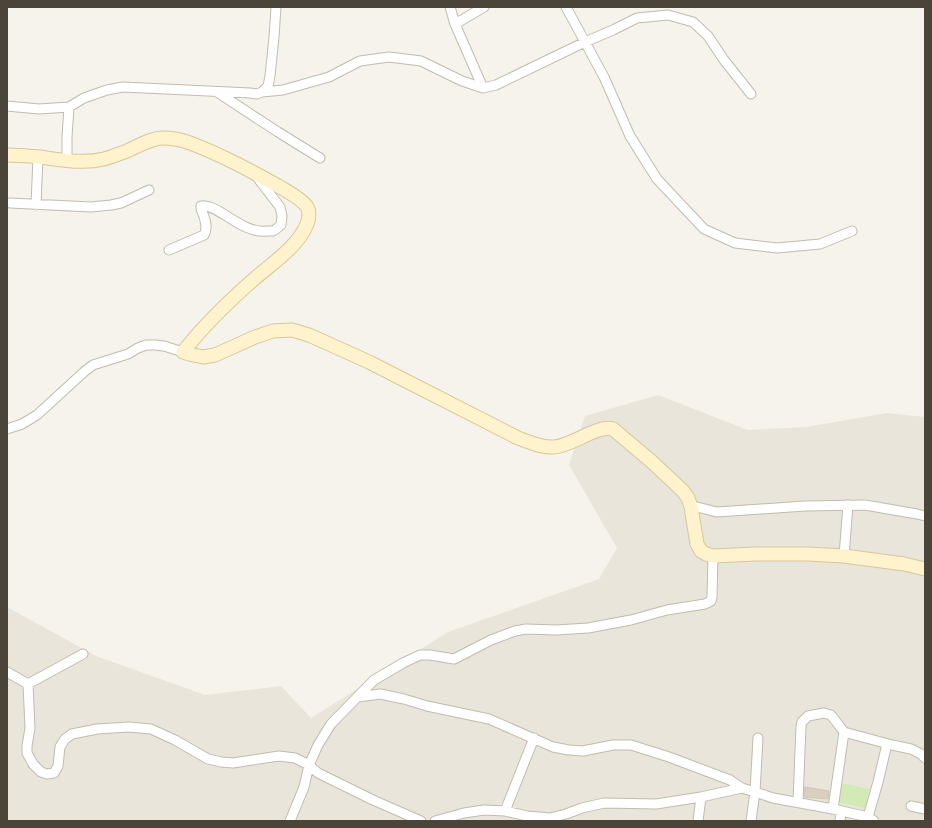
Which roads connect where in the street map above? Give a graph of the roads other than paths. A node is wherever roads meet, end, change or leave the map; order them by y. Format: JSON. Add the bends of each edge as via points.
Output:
{"nodes":[{"id":1,"x":276,"y":7,"type":"edge"},
{"id":2,"x":450,"y":7,"type":"edge"},
{"id":3,"x":484,"y":7,"type":"edge"},
{"id":4,"x":566,"y":7,"type":"edge"},
{"id":5,"x":658,"y":7,"type":"edge"},
{"id":6,"x":663,"y":15,"type":"junction"},
{"id":7,"x":455,"y":24,"type":"junction"},
{"id":8,"x":585,"y":42,"type":"junction"},
{"id":9,"x":483,"y":88,"type":"junction"},
{"id":10,"x":217,"y":91,"type":"junction"},
{"id":11,"x":262,"y":92,"type":"junction"},
{"id":12,"x":751,"y":94,"type":"dead end"},
{"id":13,"x":7,"y":106,"type":"edge"},
{"id":14,"x":68,"y":108,"type":"junction"},
{"id":15,"x":7,"y":155,"type":"edge"},
{"id":16,"x":38,"y":157,"type":"junction"},
{"id":17,"x":320,"y":158,"type":"dead end"},
{"id":18,"x":67,"y":161,"type":"junction"},
{"id":19,"x":254,"y":172,"type":"junction"},
{"id":20,"x":150,"y":190,"type":"dead end"},
{"id":21,"x":10,"y":203,"type":"dead end"},
{"id":22,"x":36,"y":204,"type":"junction"},
{"id":23,"x":852,"y":231,"type":"dead end"},
{"id":24,"x":169,"y":250,"type":"dead end"},
{"id":25,"x":184,"y":352,"type":"junction"},
{"id":26,"x":7,"y":429,"type":"edge"},
{"id":27,"x":848,"y":505,"type":"junction"},
{"id":28,"x":691,"y":507,"type":"junction"},
{"id":29,"x":925,"y":516,"type":"edge"},
{"id":30,"x":713,"y":556,"type":"junction"},
{"id":31,"x":844,"y":556,"type":"junction"},
{"id":32,"x":925,"y":569,"type":"edge"},
{"id":33,"x":83,"y":654,"type":"dead end"},
{"id":34,"x":7,"y":672,"type":"edge"},
{"id":35,"x":28,"y":684,"type":"junction"},
{"id":36,"x":358,"y":697,"type":"junction"},
{"id":37,"x":844,"y":732,"type":"junction"},
{"id":38,"x":534,"y":738,"type":"junction"},
{"id":39,"x":758,"y":738,"type":"dead end"},
{"id":40,"x":887,"y":744,"type":"junction"},
{"id":41,"x":925,"y":758,"type":"edge"},
{"id":42,"x":309,"y":765,"type":"junction"},
{"id":43,"x":742,"y":788,"type":"junction"},
{"id":44,"x":755,"y":792,"type":"junction"},
{"id":45,"x":701,"y":797,"type":"junction"},
{"id":46,"x":798,"y":802,"type":"junction"},
{"id":47,"x":911,"y":806,"type":"dead end"},
{"id":48,"x":925,"y":809,"type":"edge"},
{"id":49,"x":837,"y":810,"type":"junction"},
{"id":50,"x":505,"y":811,"type":"junction"},
{"id":51,"x":871,"y":819,"type":"edge"},
{"id":52,"x":290,"y":821,"type":"edge"},
{"id":53,"x":421,"y":821,"type":"edge"},
{"id":54,"x":435,"y":821,"type":"edge"},
{"id":55,"x":698,"y":821,"type":"edge"},
{"id":56,"x":751,"y":821,"type":"edge"},
{"id":57,"x":840,"y":821,"type":"edge"}],
"edges":[{"from":1,"to":11,"type":"street","via":[[270,76],[268,86]]},
{"from":2,"to":7,"type":"street"},
{"from":3,"to":7,"type":"street"},
{"from":4,"to":8,"type":"street"},
{"from":5,"to":6,"type":"street"},
{"from":6,"to":8,"type":"street","via":[[637,18]]},
{"from":6,"to":12,"type":"street","via":[[693,22],[708,36]]},
{"from":7,"to":9,"type":"street"},
{"from":8,"to":9,"type":"street","via":[[496,85]]},
{"from":8,"to":23,"type":"street","via":[[604,77],[630,136],[657,178],[704,229],[735,243],[777,248],[820,244]]},
{"from":9,"to":11,"type":"street","via":[[421,61],[389,57],[360,60],[329,77],[283,90]]},
{"from":10,"to":11,"type":"street","via":[[250,94]]},
{"from":10,"to":14,"type":"street","via":[[123,87],[84,98]]},
{"from":10,"to":17,"type":"street"},
{"from":13,"to":14,"type":"street"},
{"from":14,"to":18,"type":"street"},
{"from":15,"to":16,"type":"street"},
{"from":16,"to":18,"type":"street"},
{"from":16,"to":22,"type":"street"},
{"from":18,"to":19,"type":"street","via":[[104,159],[150,141],[168,138],[190,143]]},
{"from":19,"to":24,"type":"street","via":[[280,207],[281,225],[273,231],[250,229],[205,205],[201,206],[206,228],[204,235]]},
{"from":19,"to":25,"type":"street","via":[[303,202],[309,218],[307,225],[300,238],[224,306]]},
{"from":20,"to":22,"type":"street","via":[[111,205],[90,207]]},
{"from":21,"to":22,"type":"street"},
{"from":25,"to":26,"type":"street","via":[[164,346],[146,345],[128,354],[93,365],[37,415]]},
{"from":25,"to":28,"type":"street","via":[[203,357],[273,331],[292,330],[369,362],[532,444],[559,447],[601,429],[613,429],[683,491]]},
{"from":27,"to":28,"type":"street","via":[[717,512]]},
{"from":27,"to":29,"type":"street","via":[[865,505]]},
{"from":27,"to":31,"type":"street"},
{"from":28,"to":30,"type":"street","via":[[697,544],[701,551]]},
{"from":30,"to":31,"type":"street"},
{"from":30,"to":36,"type":"street","via":[[712,597],[711,601],[705,604],[588,628],[515,631],[454,659],[420,655],[374,680]]},
{"from":31,"to":32,"type":"street"},
{"from":33,"to":35,"type":"street"},
{"from":34,"to":35,"type":"street"},
{"from":35,"to":42,"type":"street","via":[[30,728],[27,753],[33,764],[47,774],[54,773],[58,766],[60,747],[72,734],[129,727],[151,729],[208,759],[221,762],[233,763],[279,756],[295,758]]},
{"from":36,"to":38,"type":"street","via":[[380,694],[404,699],[489,719]]},
{"from":36,"to":42,"type":"street","via":[[331,724]]},
{"from":37,"to":40,"type":"street"},
{"from":37,"to":46,"type":"street","via":[[831,715],[824,712],[808,716],[802,722]]},
{"from":37,"to":49,"type":"street"},
{"from":38,"to":43,"type":"street","via":[[569,750],[583,751],[613,745],[631,745],[730,780]]},
{"from":38,"to":50,"type":"street"},
{"from":39,"to":44,"type":"street"},
{"from":40,"to":41,"type":"street","via":[[911,749]]},
{"from":40,"to":51,"type":"street"},
{"from":42,"to":52,"type":"street","via":[[304,787]]},
{"from":42,"to":53,"type":"street","via":[[318,773]]},
{"from":43,"to":44,"type":"street"},
{"from":43,"to":45,"type":"street"},
{"from":44,"to":46,"type":"street"},
{"from":44,"to":56,"type":"street"},
{"from":45,"to":50,"type":"street","via":[[656,804],[604,803],[550,818]]},
{"from":45,"to":55,"type":"street"},
{"from":46,"to":49,"type":"street"},
{"from":47,"to":48,"type":"street"},
{"from":49,"to":51,"type":"street"},
{"from":49,"to":57,"type":"street"},
{"from":50,"to":54,"type":"street","via":[[484,810]]}]}
